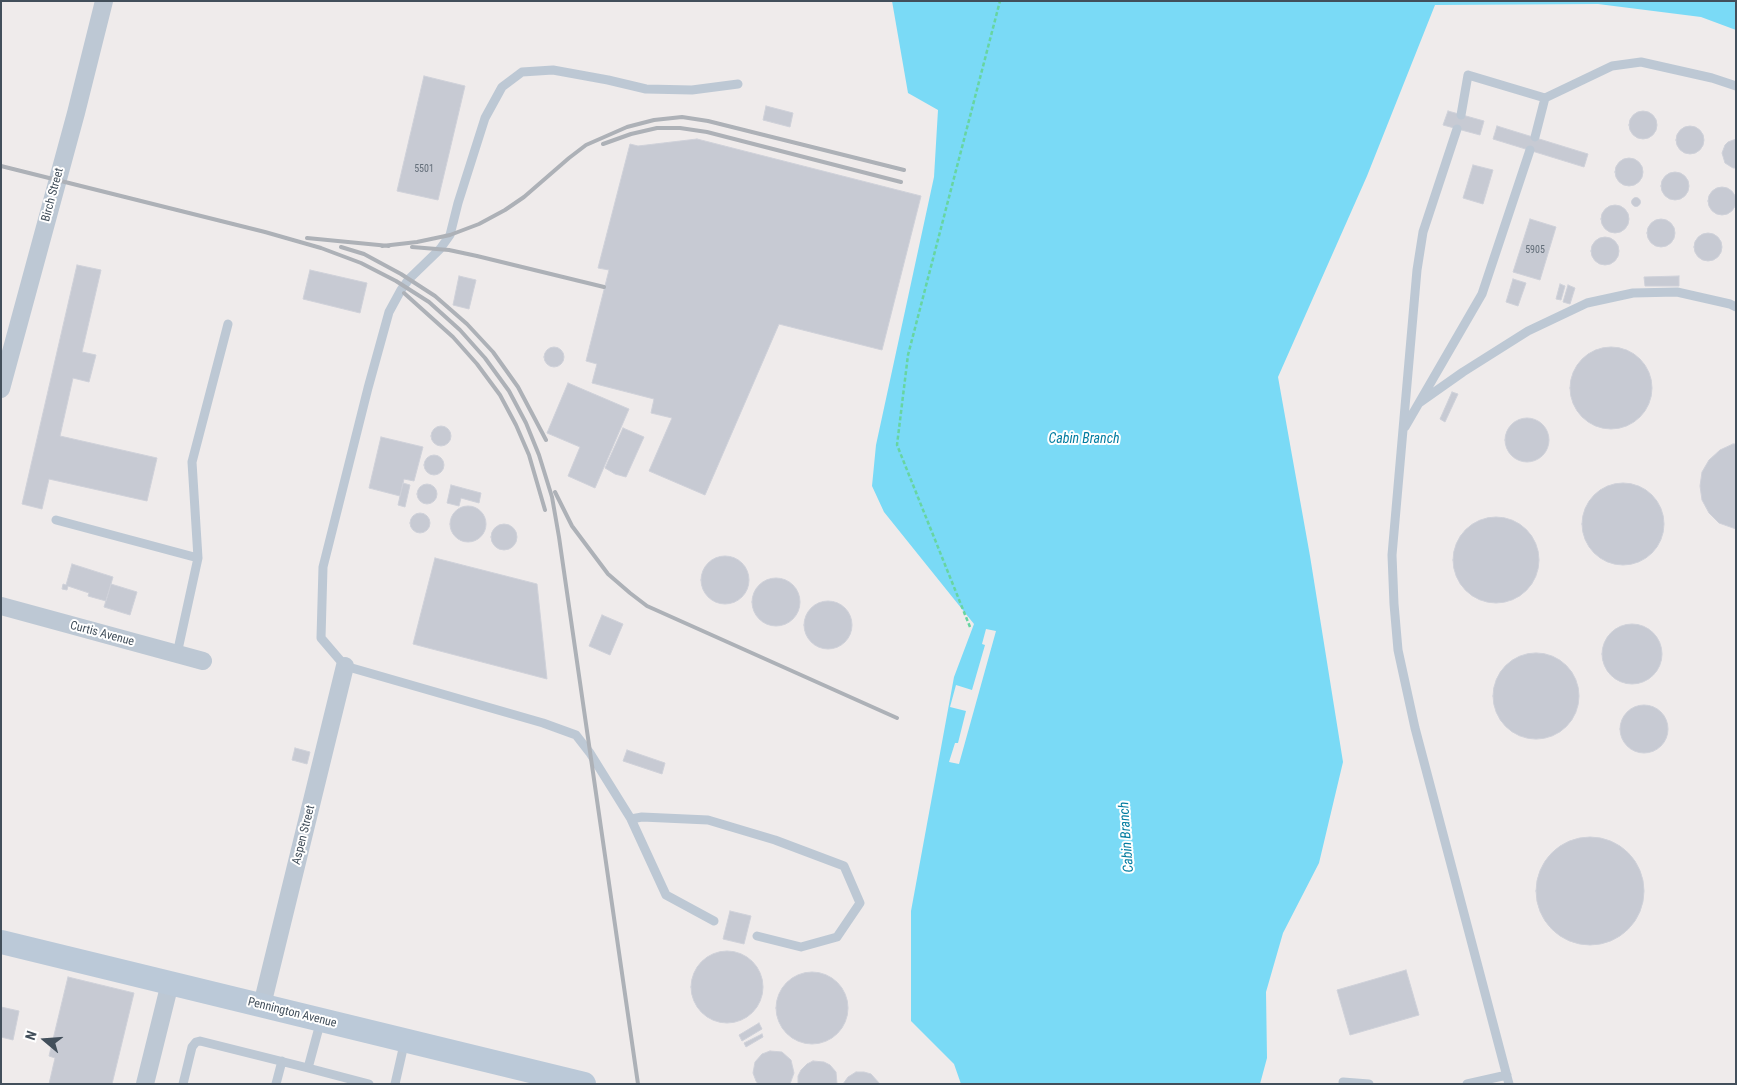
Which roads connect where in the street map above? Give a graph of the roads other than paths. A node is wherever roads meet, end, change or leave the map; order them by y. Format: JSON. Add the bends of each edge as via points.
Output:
{"nodes":[{"id":1,"x":104,"y":1,"type":"edge"},
{"id":2,"x":738,"y":84,"type":"dead end"},
{"id":3,"x":1736,"y":86,"type":"edge"},
{"id":4,"x":1545,"y":98,"type":"junction"},
{"id":5,"x":1461,"y":115,"type":"dead end"},
{"id":6,"x":1457,"y":129,"type":"dead end"},
{"id":7,"x":1534,"y":138,"type":"dead end"},
{"id":8,"x":1530,"y":150,"type":"dead end"},
{"id":9,"x":1736,"y":307,"type":"edge"},
{"id":10,"x":228,"y":324,"type":"dead end"},
{"id":11,"x":1,"y":389,"type":"edge"},
{"id":12,"x":1419,"y":403,"type":"junction"},
{"id":13,"x":1403,"y":430,"type":"junction"},
{"id":14,"x":56,"y":520,"type":"dead end"},
{"id":15,"x":198,"y":558,"type":"junction"},
{"id":16,"x":1,"y":606,"type":"edge"},
{"id":17,"x":177,"y":654,"type":"junction"},
{"id":18,"x":203,"y":661,"type":"dead end"},
{"id":19,"x":345,"y":666,"type":"junction"},
{"id":20,"x":631,"y":819,"type":"junction"},
{"id":21,"x":714,"y":921,"type":"dead end"},
{"id":22,"x":757,"y":936,"type":"dead end"},
{"id":23,"x":1,"y":942,"type":"edge"},
{"id":24,"x":170,"y":983,"type":"junction"},
{"id":25,"x":262,"y":1005,"type":"junction"},
{"id":26,"x":321,"y":1020,"type":"junction"},
{"id":27,"x":405,"y":1040,"type":"junction"},
{"id":28,"x":282,"y":1061,"type":"junction"},
{"id":29,"x":308,"y":1068,"type":"junction"},
{"id":30,"x":1508,"y":1079,"type":"edge"},
{"id":31,"x":1343,"y":1082,"type":"edge"},
{"id":32,"x":145,"y":1084,"type":"edge"},
{"id":33,"x":183,"y":1084,"type":"edge"},
{"id":34,"x":276,"y":1084,"type":"edge"},
{"id":35,"x":369,"y":1084,"type":"edge"},
{"id":36,"x":395,"y":1084,"type":"edge"},
{"id":37,"x":584,"y":1084,"type":"edge"},
{"id":38,"x":1369,"y":1084,"type":"edge"},
{"id":39,"x":1467,"y":1084,"type":"edge"}],
"edges":[{"from":1,"to":11,"type":"street","name":"Birch Street"},
{"from":2,"to":19,"type":"lane","via":[[692,90],[646,89],[553,70],[522,72],[502,87],[485,118],[450,235],[400,290],[390,312],[368,388],[324,567],[321,638]]},
{"from":3,"to":4,"type":"lane","via":[[1641,62],[1612,66]]},
{"from":4,"to":5,"type":"lane","via":[[1468,75]]},
{"from":4,"to":7,"type":"lane"},
{"from":6,"to":13,"type":"lane","via":[[1423,232]]},
{"from":8,"to":12,"type":"lane","via":[[1482,294]]},
{"from":9,"to":12,"type":"lane","via":[[1678,292],[1634,293],[1587,303],[1528,331]]},
{"from":10,"to":15,"type":"lane","via":[[192,462]]},
{"from":12,"to":13,"type":"lane"},
{"from":13,"to":30,"type":"lane","via":[[1392,555],[1398,650],[1415,728]]},
{"from":14,"to":15,"type":"lane"},
{"from":15,"to":17,"type":"lane"},
{"from":16,"to":17,"type":"street","name":"Curtis Avenue"},
{"from":17,"to":18,"type":"street","name":"Curtis Avenue"},
{"from":19,"to":20,"type":"lane","via":[[576,735]]},
{"from":19,"to":25,"type":"street","name":"Aspen Street"},
{"from":20,"to":21,"type":"lane","via":[[666,895]]},
{"from":20,"to":22,"type":"lane","via":[[708,820],[775,840],[844,866],[860,903],[836,937],[801,947]]},
{"from":23,"to":24,"type":"main road","name":"Pennington Avenue"},
{"from":24,"to":25,"type":"main road","name":"Pennington Avenue"},
{"from":24,"to":32,"type":"street"},
{"from":25,"to":26,"type":"main road","name":"Pennington Avenue"},
{"from":26,"to":27,"type":"main road","name":"Pennington Avenue"},
{"from":26,"to":29,"type":"lane"},
{"from":27,"to":36,"type":"lane"},
{"from":27,"to":37,"type":"main road","name":"Pennington Avenue"},
{"from":28,"to":29,"type":"lane"},
{"from":28,"to":33,"type":"lane","via":[[200,1041],[192,1047]]},
{"from":28,"to":34,"type":"lane"},
{"from":29,"to":35,"type":"lane"},
{"from":30,"to":39,"type":"lane"},
{"from":31,"to":38,"type":"lane"}]}
